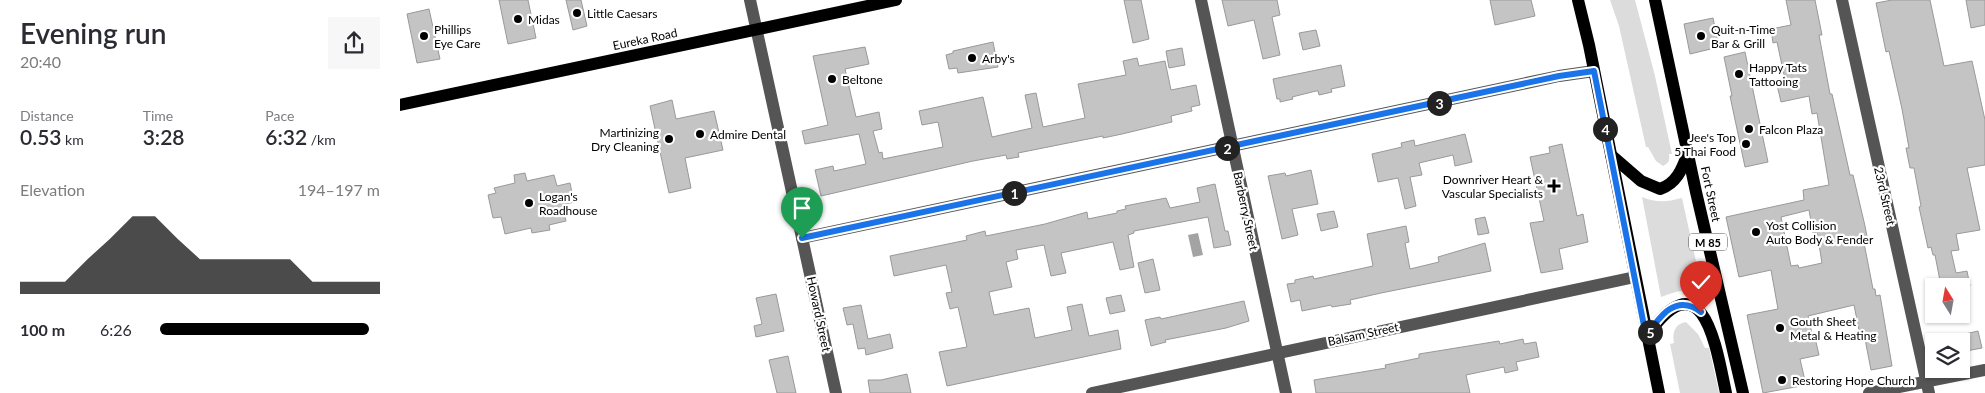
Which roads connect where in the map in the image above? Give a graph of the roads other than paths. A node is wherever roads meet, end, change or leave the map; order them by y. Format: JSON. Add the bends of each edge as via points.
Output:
{"nodes":[{"id":1,"x":750,"y":0,"type":"edge"},
{"id":2,"x":896,"y":0,"type":"edge"},
{"id":3,"x":1201,"y":0,"type":"edge"},
{"id":4,"x":1578,"y":0,"type":"edge"},
{"id":5,"x":1655,"y":0,"type":"edge"},
{"id":6,"x":1842,"y":0,"type":"edge"},
{"id":7,"x":757,"y":29,"type":"junction"},
{"id":8,"x":1594,"y":71,"type":"junction"},
{"id":9,"x":400,"y":105,"type":"edge"},
{"id":10,"x":1232,"y":147,"type":"junction"},
{"id":11,"x":1688,"y":153,"type":"junction"},
{"id":12,"x":1610,"y":156,"type":"junction"},
{"id":13,"x":802,"y":238,"type":"junction"},
{"id":14,"x":1635,"y":277,"type":"junction"},
{"id":15,"x":1646,"y":336,"type":"junction"},
{"id":16,"x":1277,"y":353,"type":"junction"},
{"id":17,"x":1985,"y":370,"type":"edge"},
{"id":18,"x":1928,"y":387,"type":"edge"},
{"id":19,"x":836,"y":393,"type":"edge"},
{"id":20,"x":1092,"y":393,"type":"edge"},
{"id":21,"x":1286,"y":393,"type":"edge"},
{"id":22,"x":1658,"y":393,"type":"edge"},
{"id":23,"x":1726,"y":393,"type":"edge"},
{"id":24,"x":1743,"y":393,"type":"edge"},
{"id":25,"x":1870,"y":393,"type":"edge"}],
"edges":[{"from":1,"to":7,"type":"street","name":"Howard Street"},
{"from":2,"to":7,"type":"main road","name":"Eureka Road"},
{"from":3,"to":10,"type":"street","name":"Barberry Street"},
{"from":4,"to":8,"type":"main road"},
{"from":5,"to":11,"type":"main road","name":"Fort Street","number":"M 85"},
{"from":6,"to":18,"type":"street","name":"23rd Street"},
{"from":7,"to":9,"type":"main road","name":"Eureka Road"},
{"from":7,"to":13,"type":"street","name":"Howard Street"},
{"from":8,"to":10,"type":"street"},
{"from":8,"to":12,"type":"main road"},
{"from":10,"to":13,"type":"street"},
{"from":10,"to":16,"type":"street","name":"Barberry Street"},
{"from":11,"to":12,"type":"main road","via":[[1676,179],[1660,189],[1641,181]]},
{"from":11,"to":24,"type":"main road","name":"Fort Street","number":"M 85"},
{"from":12,"to":14,"type":"main road"},
{"from":13,"to":19,"type":"street","name":"Howard Street"},
{"from":14,"to":15,"type":"main road"},
{"from":14,"to":16,"type":"street","name":"Balsam Street"},
{"from":15,"to":22,"type":"main road"},
{"from":15,"to":23,"type":"main road","via":[[1668,310],[1684,304],[1693,306],[1708,322]]},
{"from":16,"to":20,"type":"street","name":"Balsam Street"},
{"from":16,"to":21,"type":"street","name":"Barberry Street"},
{"from":17,"to":18,"type":"street"},
{"from":18,"to":25,"type":"street"}]}
